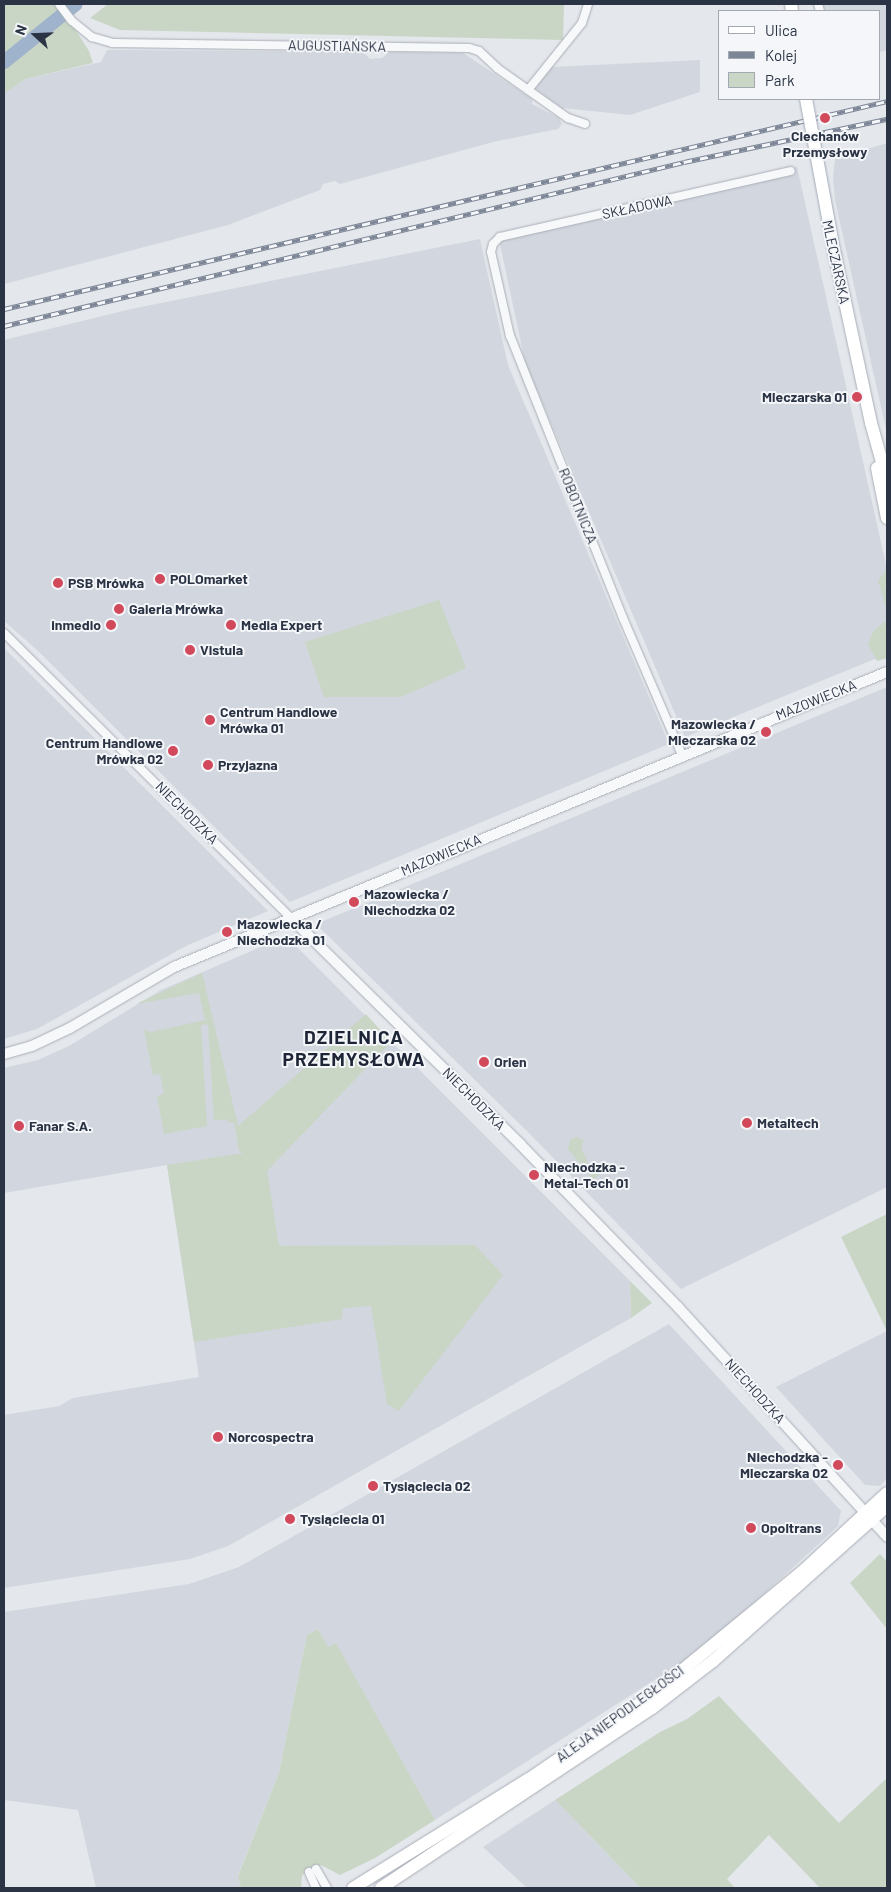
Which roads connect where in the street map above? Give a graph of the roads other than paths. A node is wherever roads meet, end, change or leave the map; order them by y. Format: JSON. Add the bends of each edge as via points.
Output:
{"nodes":[{"id":1,"x":59,"y":4,"type":"edge"},
{"id":2,"x":588,"y":4,"type":"edge"},
{"id":3,"x":528,"y":90,"type":"junction"},
{"id":4,"x":806,"y":100,"type":"edge"},
{"id":5,"x":585,"y":124,"type":"dead end"},
{"id":6,"x":791,"y":171,"type":"dead end"},
{"id":7,"x":491,"y":252,"type":"joint"},
{"id":8,"x":871,"y":424,"type":"junction"},
{"id":9,"x":887,"y":480,"type":"edge"},
{"id":10,"x":887,"y":518,"type":"edge"},
{"id":11,"x":4,"y":633,"type":"edge"},
{"id":12,"x":887,"y":672,"type":"edge"},
{"id":13,"x":682,"y":756,"type":"junction"},
{"id":14,"x":291,"y":918,"type":"junction"},
{"id":15,"x":4,"y":1054,"type":"edge"},
{"id":16,"x":887,"y":1493,"type":"edge"},
{"id":17,"x":887,"y":1506,"type":"edge"},
{"id":18,"x":869,"y":1516,"type":"junction"},
{"id":19,"x":887,"y":1537,"type":"edge"},
{"id":20,"x":316,"y":1888,"type":"edge"},
{"id":21,"x":327,"y":1888,"type":"edge"},
{"id":22,"x":353,"y":1888,"type":"edge"},
{"id":23,"x":380,"y":1888,"type":"edge"}],
"edges":[{"from":1,"to":3,"type":"street","name":"AUGUSTIAŃSKA","via":[[92,37],[113,43],[469,48]]},
{"from":2,"to":3,"type":"street","via":[[582,23]]},
{"from":3,"to":5,"type":"street","name":"AUGUSTIAŃSKA","via":[[568,118]]},
{"from":4,"to":8,"type":"main road","name":"MLECZARSKA","bridge":true},
{"from":6,"to":7,"type":"street","name":"SKŁADOWA","via":[[500,237]]},
{"from":7,"to":13,"type":"street","name":"ROBOTNICZA","via":[[510,336]]},
{"from":8,"to":9,"type":"main road","name":"MLECZARSKA"},
{"from":8,"to":10,"type":"main road","name":"MLECZARSKA"},
{"from":11,"to":14,"type":"street","name":"NIECHODZKA"},
{"from":12,"to":13,"type":"street","name":"MAZOWIECKA"},
{"from":13,"to":14,"type":"street","name":"MAZOWIECKA"},
{"from":14,"to":15,"type":"street","name":"MAZOWIECKA","via":[[174,967],[70,1028],[32,1046]]},
{"from":14,"to":18,"type":"street","name":"NIECHODZKA","via":[[520,1144],[678,1307]]},
{"from":16,"to":18,"type":"main road"},
{"from":17,"to":18,"type":"main road"},
{"from":18,"to":19,"type":"street","name":"NIECHODZKA"},
{"from":18,"to":22,"type":"main road","name":"ALEJA NIEPODLEGŁOŚCI","via":[[652,1695],[530,1778]]},
{"from":18,"to":23,"type":"main road","name":"ALEJA NIEPODLEGŁOŚCI","via":[[713,1661],[652,1708]]},
{"from":20,"to":21,"type":"street","via":[[312,1870]]}]}
